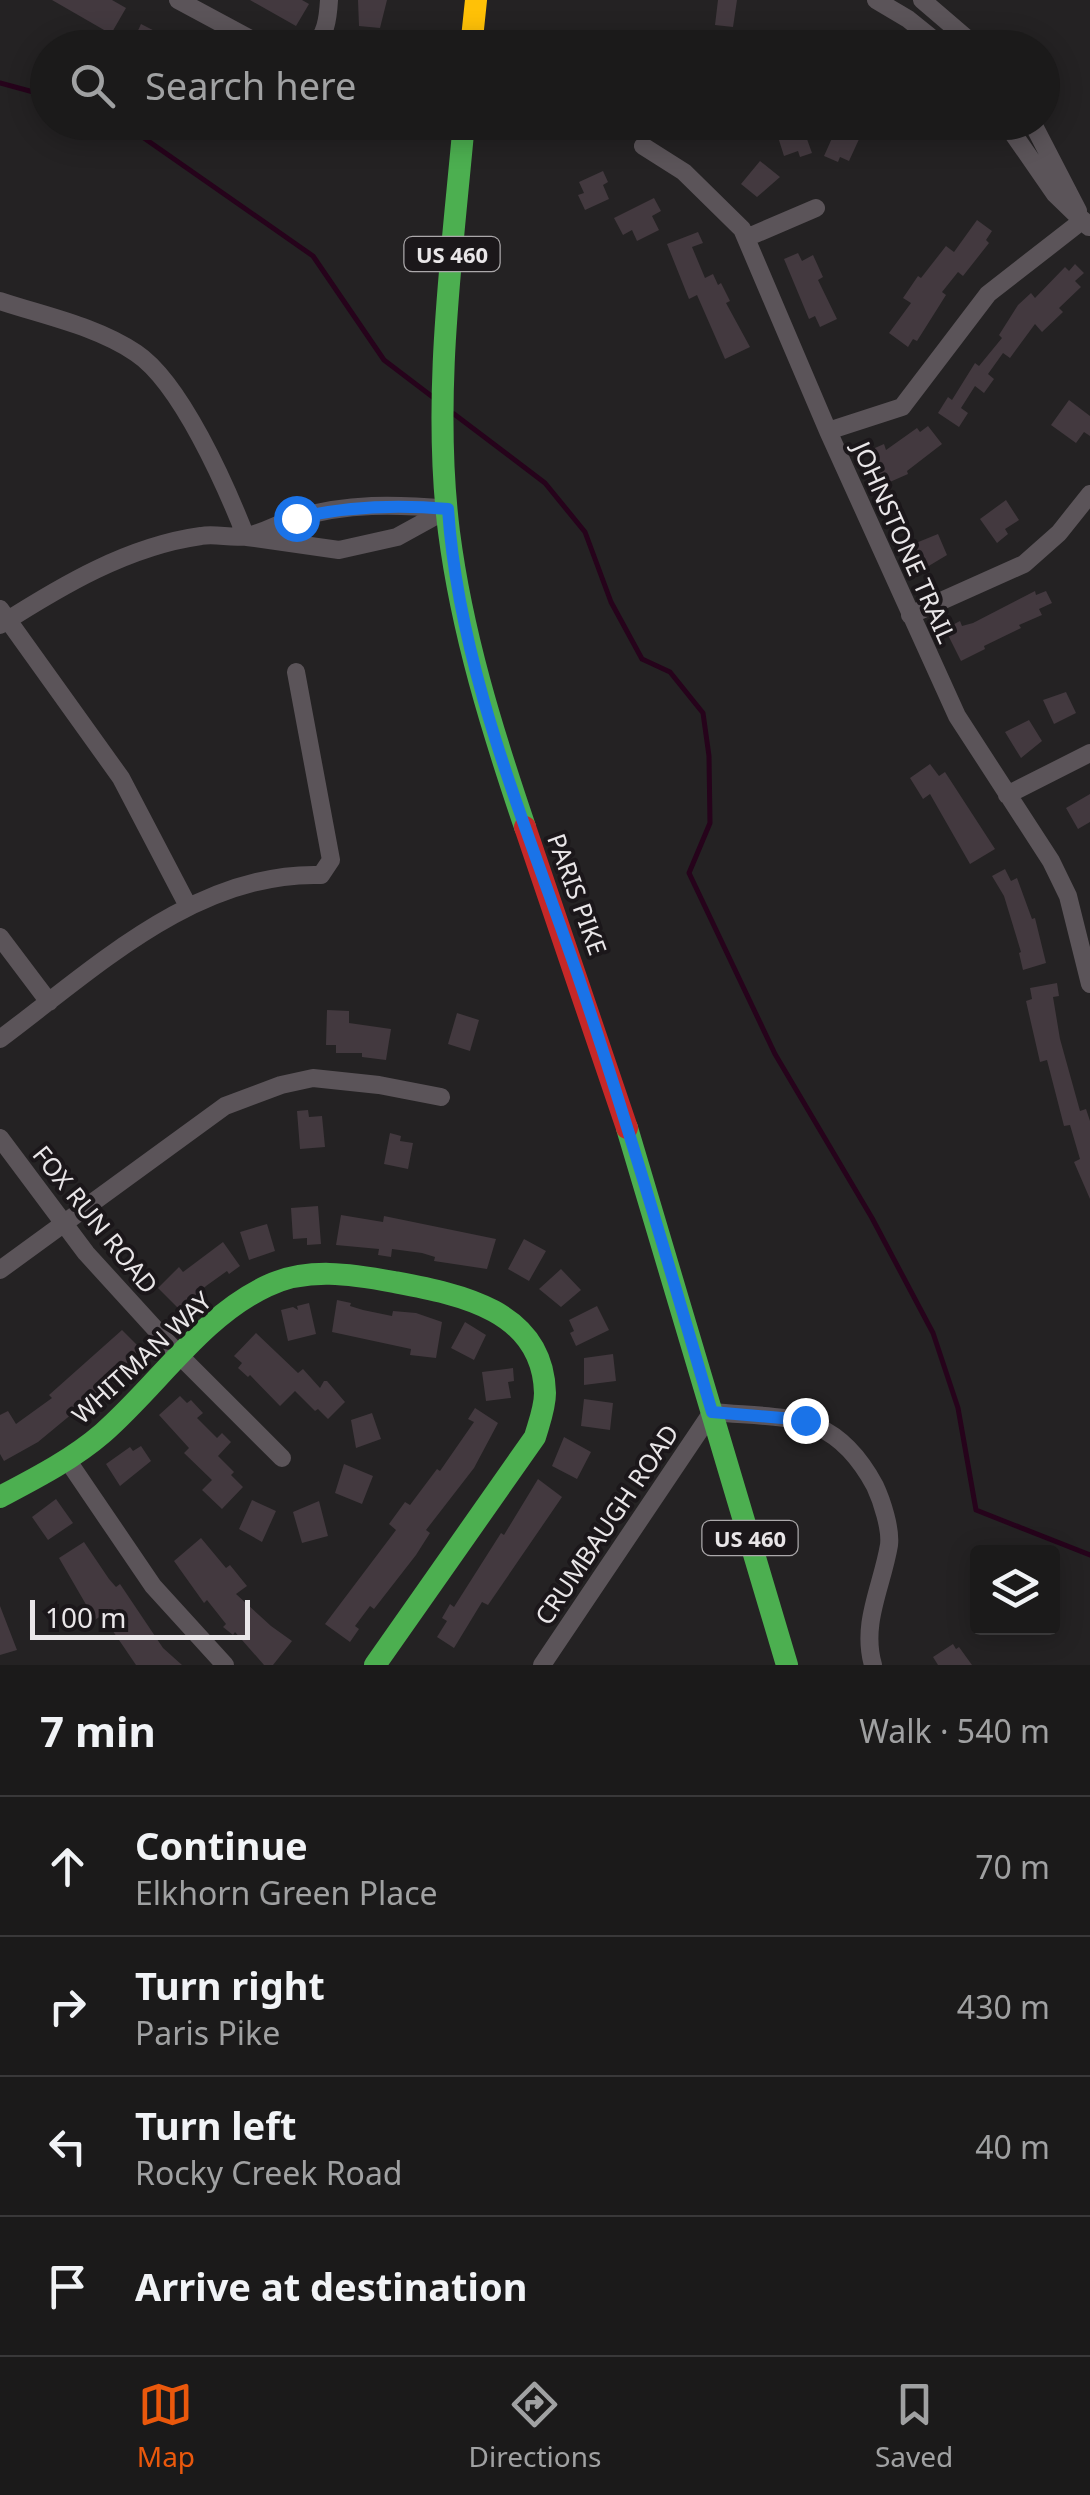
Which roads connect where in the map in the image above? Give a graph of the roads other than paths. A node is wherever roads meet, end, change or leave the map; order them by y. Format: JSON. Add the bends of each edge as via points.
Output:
{"nodes":[{"id":1,"x":178,"y":0,"type":"edge"},
{"id":2,"x":328,"y":0,"type":"edge"},
{"id":3,"x":476,"y":0,"type":"edge"},
{"id":4,"x":876,"y":0,"type":"edge"},
{"id":5,"x":922,"y":0,"type":"edge"},
{"id":6,"x":234,"y":30,"type":"edge"},
{"id":7,"x":325,"y":30,"type":"edge"},
{"id":8,"x":473,"y":30,"type":"edge"},
{"id":9,"x":922,"y":30,"type":"edge"},
{"id":10,"x":957,"y":30,"type":"edge"},
{"id":11,"x":462,"y":140,"type":"edge"},
{"id":12,"x":1018,"y":140,"type":"edge"},
{"id":13,"x":1042,"y":140,"type":"edge"},
{"id":14,"x":643,"y":146,"type":"dead end"},
{"id":15,"x":816,"y":208,"type":"dead end"},
{"id":16,"x":1086,"y":224,"type":"edge"},
{"id":17,"x":746,"y":238,"type":"junction"},
{"id":18,"x":0,"y":301,"type":"edge"},
{"id":19,"x":828,"y":431,"type":"junction"},
{"id":20,"x":1090,"y":494,"type":"edge"},
{"id":21,"x":448,"y":509,"type":"junction"},
{"id":22,"x":246,"y":536,"type":"junction"},
{"id":23,"x":910,"y":615,"type":"junction"},
{"id":24,"x":3,"y":618,"type":"edge"},
{"id":25,"x":296,"y":672,"type":"dead end"},
{"id":26,"x":1090,"y":753,"type":"edge"},
{"id":27,"x":1007,"y":796,"type":"junction"},
{"id":28,"x":188,"y":906,"type":"junction"},
{"id":29,"x":0,"y":937,"type":"edge"},
{"id":30,"x":1090,"y":984,"type":"edge"},
{"id":31,"x":50,"y":1002,"type":"junction"},
{"id":32,"x":0,"y":1038,"type":"edge"},
{"id":33,"x":442,"y":1096,"type":"dead end"},
{"id":34,"x":0,"y":1138,"type":"edge"},
{"id":35,"x":63,"y":1222,"type":"junction"},
{"id":36,"x":0,"y":1270,"type":"edge"},
{"id":37,"x":179,"y":1356,"type":"junction"},
{"id":38,"x":712,"y":1412,"type":"junction"},
{"id":39,"x":282,"y":1458,"type":"dead end"},
{"id":40,"x":68,"y":1460,"type":"junction"},
{"id":41,"x":0,"y":1497,"type":"edge"},
{"id":42,"x":225,"y":1665,"type":"edge"},
{"id":43,"x":375,"y":1665,"type":"edge"},
{"id":44,"x":542,"y":1665,"type":"edge"},
{"id":45,"x":787,"y":1665,"type":"edge"},
{"id":46,"x":874,"y":1665,"type":"edge"}],
"edges":[{"from":1,"to":6,"type":"street"},
{"from":2,"to":7,"type":"street"},
{"from":3,"to":8,"type":"main road"},
{"from":4,"to":9,"type":"street"},
{"from":5,"to":10,"type":"street"},
{"from":11,"to":21,"type":"main road","name":"PARIS PIKE","number":"US 460","via":[[442,386]]},
{"from":12,"to":16,"type":"street","via":[[1055,194]]},
{"from":13,"to":16,"type":"street"},
{"from":14,"to":17,"type":"street","name":"JOHNSTONE TRAIL","via":[[684,172]]},
{"from":15,"to":17,"type":"street"},
{"from":16,"to":19,"type":"street","via":[[988,294],[902,407]]},
{"from":17,"to":19,"type":"street","name":"JOHNSTONE TRAIL"},
{"from":18,"to":22,"type":"street","via":[[95,332],[141,356],[179,403]]},
{"from":19,"to":23,"type":"street","name":"JOHNSTONE TRAIL"},
{"from":20,"to":23,"type":"street","via":[[1024,564]]},
{"from":21,"to":22,"type":"street","via":[[346,507]]},
{"from":21,"to":22,"type":"street","via":[[396,538],[339,550]]},
{"from":21,"to":38,"type":"main road","name":"PARIS PIKE","number":"US 460","via":[[482,691],[630,1135]]},
{"from":22,"to":24,"type":"street","via":[[203,535],[146,549]]},
{"from":23,"to":27,"type":"street","name":"JOHNSTONE TRAIL","via":[[957,716]]},
{"from":24,"to":28,"type":"street","via":[[121,778]]},
{"from":25,"to":28,"type":"street","via":[[328,868],[322,875],[252,884]]},
{"from":26,"to":27,"type":"street"},
{"from":27,"to":30,"type":"street","name":"JOHNSTONE TRAIL","via":[[1068,896]]},
{"from":28,"to":31,"type":"street"},
{"from":29,"to":31,"type":"street"},
{"from":31,"to":32,"type":"street"},
{"from":33,"to":35,"type":"street","via":[[313,1078],[281,1085],[225,1106]]},
{"from":34,"to":35,"type":"street","name":"FOX RUN ROAD"},
{"from":35,"to":36,"type":"street"},
{"from":35,"to":37,"type":"street","name":"FOX RUN ROAD"},
{"from":37,"to":39,"type":"street","name":"FOX RUN ROAD"},
{"from":37,"to":40,"type":"main road","name":"WHITMAN WAY"},
{"from":37,"to":43,"type":"main road","name":"WHITMAN WAY","via":[[248,1297],[291,1275],[326,1274],[458,1294],[516,1325],[538,1356],[545,1394],[535,1437]]},
{"from":38,"to":44,"type":"street","name":"CRUMBAUGH ROAD"},
{"from":38,"to":45,"type":"main road","name":"PARIS PIKE","number":"US 460"},
{"from":38,"to":46,"type":"street","via":[[805,1420],[857,1454],[878,1492],[890,1540],[868,1624]]},
{"from":40,"to":41,"type":"main road","name":"WHITMAN WAY"},
{"from":40,"to":42,"type":"street","via":[[153,1586]]}]}
